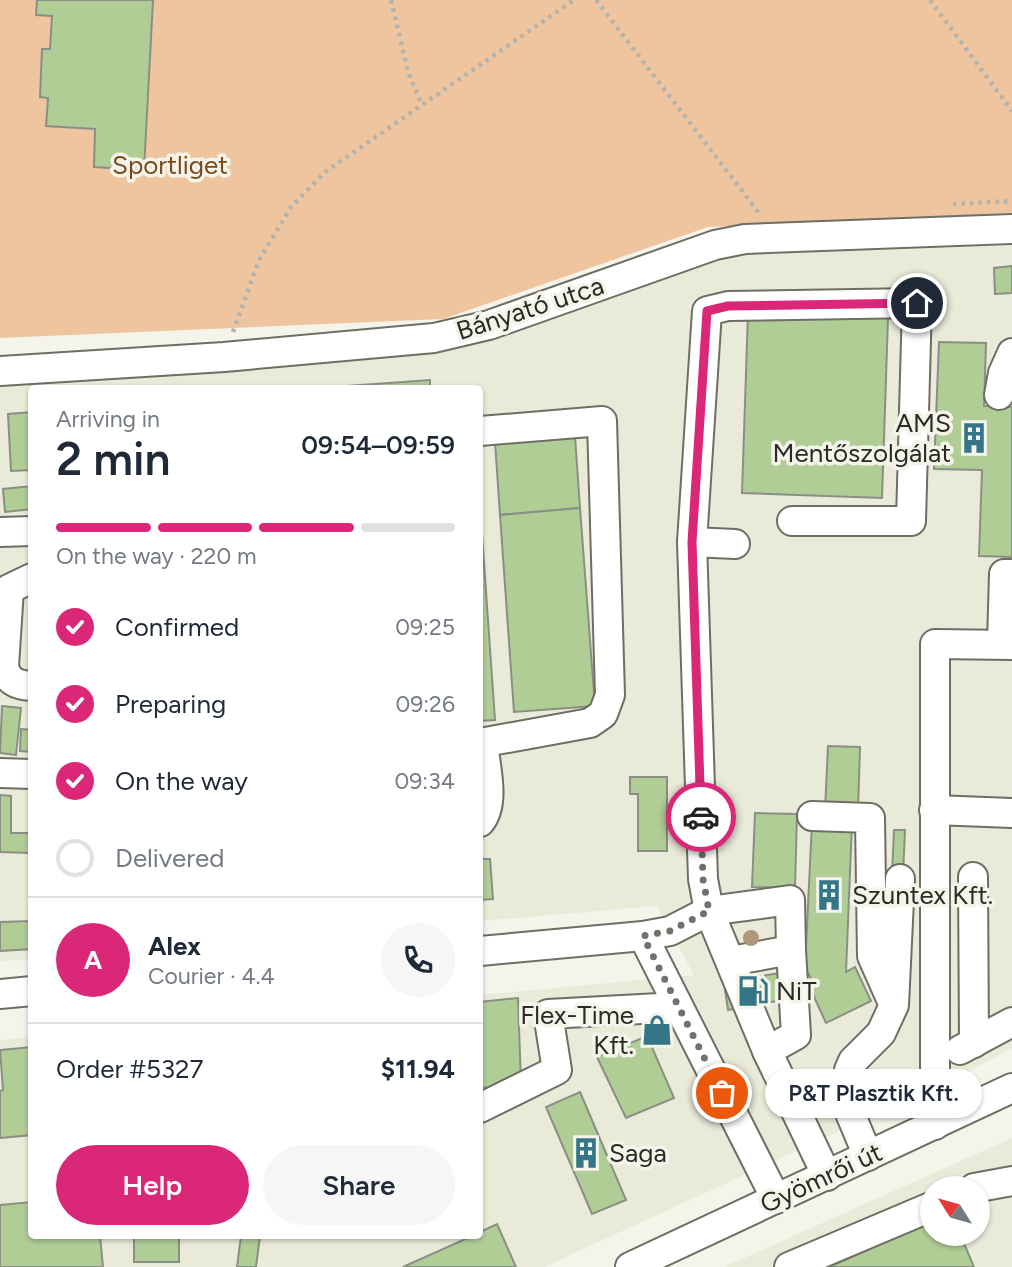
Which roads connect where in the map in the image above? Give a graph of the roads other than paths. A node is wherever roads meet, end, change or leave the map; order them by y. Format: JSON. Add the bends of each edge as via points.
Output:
{"nodes":[{"id":1,"x":1012,"y":229,"type":"edge"},
{"id":2,"x":1012,"y":353,"type":"edge"},
{"id":3,"x":0,"y":371,"type":"edge"},
{"id":4,"x":999,"y":395,"type":"dead end"},
{"id":5,"x":483,"y":430,"type":"edge"},
{"id":6,"x":792,"y":521,"type":"dead end"},
{"id":7,"x":28,"y":531,"type":"edge"},
{"id":8,"x":0,"y":532,"type":"edge"},
{"id":9,"x":692,"y":542,"type":"junction"},
{"id":10,"x":735,"y":544,"type":"dead end"},
{"id":11,"x":1012,"y":574,"type":"edge"},
{"id":12,"x":28,"y":580,"type":"edge"},
{"id":13,"x":1007,"y":645,"type":"edge"},
{"id":14,"x":28,"y":686,"type":"edge"},
{"id":15,"x":483,"y":742,"type":"edge"},
{"id":16,"x":483,"y":759,"type":"edge"},
{"id":17,"x":0,"y":773,"type":"edge"},
{"id":18,"x":28,"y":774,"type":"edge"},
{"id":19,"x":934,"y":810,"type":"junction"},
{"id":20,"x":1012,"y":813,"type":"edge"},
{"id":21,"x":812,"y":816,"type":"dead end"},
{"id":22,"x":483,"y":817,"type":"edge"},
{"id":23,"x":973,"y":877,"type":"dead end"},
{"id":24,"x":900,"y":879,"type":"dead end"},
{"id":25,"x":709,"y":911,"type":"junction"},
{"id":26,"x":657,"y":934,"type":"junction"},
{"id":27,"x":791,"y":950,"type":"junction"},
{"id":28,"x":483,"y":951,"type":"edge"},
{"id":29,"x":732,"y":961,"type":"junction"},
{"id":30,"x":28,"y":991,"type":"edge"},
{"id":31,"x":0,"y":994,"type":"edge"},
{"id":32,"x":894,"y":1005,"type":"junction"},
{"id":33,"x":678,"y":1007,"type":"junction"},
{"id":34,"x":1012,"y":1022,"type":"edge"},
{"id":35,"x":974,"y":1043,"type":"junction"},
{"id":36,"x":767,"y":1051,"type":"junction"},
{"id":37,"x":936,"y":1062,"type":"junction"},
{"id":38,"x":1008,"y":1097,"type":"edge"},
{"id":39,"x":483,"y":1107,"type":"edge"},
{"id":40,"x":935,"y":1125,"type":"junction"},
{"id":41,"x":868,"y":1156,"type":"junction"},
{"id":42,"x":827,"y":1176,"type":"junction"},
{"id":43,"x":1012,"y":1181,"type":"edge"},
{"id":44,"x":990,"y":1185,"type":"edge"},
{"id":45,"x":776,"y":1199,"type":"junction"},
{"id":46,"x":920,"y":1212,"type":"edge"},
{"id":47,"x":630,"y":1267,"type":"edge"},
{"id":48,"x":789,"y":1267,"type":"edge"}],
"edges":[{"from":1,"to":3,"type":"street","name":"Bányató utca","via":[[745,239],[685,254],[489,325],[434,338]]},
{"from":2,"to":4,"type":"street"},
{"from":5,"to":15,"type":"street","via":[[602,421],[610,695],[603,714],[590,723]]},
{"from":6,"to":9,"type":"street","via":[[911,521],[917,303],[728,306],[707,311]]},
{"from":7,"to":8,"type":"street"},
{"from":9,"to":10,"type":"street"},
{"from":9,"to":25,"type":"street","via":[[703,879]]},
{"from":11,"to":13,"type":"street","via":[[1003,574]]},
{"from":12,"to":14,"type":"street","via":[[9,589],[4,666],[12,681]]},
{"from":13,"to":19,"type":"street","via":[[935,644]]},
{"from":16,"to":22,"type":"street","via":[[488,800]]},
{"from":17,"to":18,"type":"street"},
{"from":19,"to":20,"type":"street"},
{"from":19,"to":37,"type":"street"},
{"from":21,"to":32,"type":"street","via":[[870,818],[872,956]]},
{"from":23,"to":35,"type":"street"},
{"from":24,"to":32,"type":"street"},
{"from":25,"to":26,"type":"street"},
{"from":25,"to":27,"type":"street","via":[[790,900]]},
{"from":25,"to":29,"type":"street"},
{"from":26,"to":28,"type":"street"},
{"from":26,"to":33,"type":"street"},
{"from":27,"to":29,"type":"street"},
{"from":27,"to":36,"type":"street","via":[[796,1035]]},
{"from":29,"to":36,"type":"street"},
{"from":30,"to":31,"type":"street"},
{"from":32,"to":41,"type":"street","via":[[881,1032],[849,1070],[850,1113]]},
{"from":33,"to":39,"type":"street","via":[[548,1014],[557,1070]]},
{"from":33,"to":45,"type":"street"},
{"from":34,"to":35,"type":"street"},
{"from":35,"to":37,"type":"street"},
{"from":36,"to":42,"type":"street"},
{"from":37,"to":40,"type":"street"},
{"from":38,"to":40,"type":"street","name":"Gyömrői út"},
{"from":40,"to":41,"type":"street","name":"Gyömrői út"},
{"from":41,"to":42,"type":"street","name":"Gyömrői út"},
{"from":42,"to":45,"type":"street","name":"Gyömrői út"},
{"from":43,"to":44,"type":"street"},
{"from":45,"to":47,"type":"street","name":"Gyömrői út"},
{"from":46,"to":48,"type":"street"}]}
